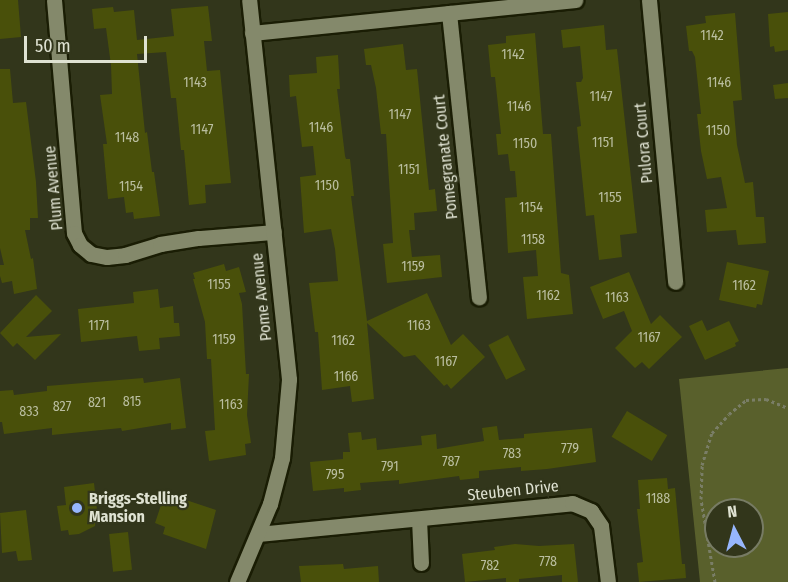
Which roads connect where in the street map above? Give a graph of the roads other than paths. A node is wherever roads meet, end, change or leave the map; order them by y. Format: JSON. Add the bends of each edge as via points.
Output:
{"nodes":[{"id":1,"x":54,"y":0,"type":"edge"},
{"id":2,"x":249,"y":0,"type":"edge"},
{"id":3,"x":574,"y":0,"type":"edge"},
{"id":4,"x":649,"y":0,"type":"edge"},
{"id":5,"x":449,"y":13,"type":"junction"},
{"id":6,"x":252,"y":33,"type":"junction"},
{"id":7,"x":274,"y":232,"type":"junction"},
{"id":8,"x":675,"y":282,"type":"dead end"},
{"id":9,"x":479,"y":297,"type":"dead end"},
{"id":10,"x":419,"y":519,"type":"junction"},
{"id":11,"x":258,"y":534,"type":"junction"},
{"id":12,"x":421,"y":563,"type":"dead end"},
{"id":13,"x":237,"y":582,"type":"edge"},
{"id":14,"x":608,"y":582,"type":"edge"}],
"edges":[{"from":1,"to":7,"type":"street","name":"Plum Avenue","via":[[74,233],[80,245],[91,254],[106,257],[199,238]]},
{"from":2,"to":6,"type":"street","name":"Pome Avenue"},
{"from":3,"to":5,"type":"street"},
{"from":4,"to":8,"type":"street","name":"Pulora Court"},
{"from":5,"to":6,"type":"street"},
{"from":5,"to":9,"type":"street","name":"Pomegranate Court"},
{"from":6,"to":7,"type":"street","name":"Pome Avenue"},
{"from":7,"to":11,"type":"street","name":"Pome Avenue","via":[[289,379],[287,422],[282,458]]},
{"from":10,"to":11,"type":"street","name":"Steuben Drive"},
{"from":10,"to":12,"type":"street"},
{"from":10,"to":14,"type":"street","name":"Steuben Drive","via":[[572,503],[591,511],[602,526]]},
{"from":11,"to":13,"type":"street","name":"Pome Avenue"}]}
